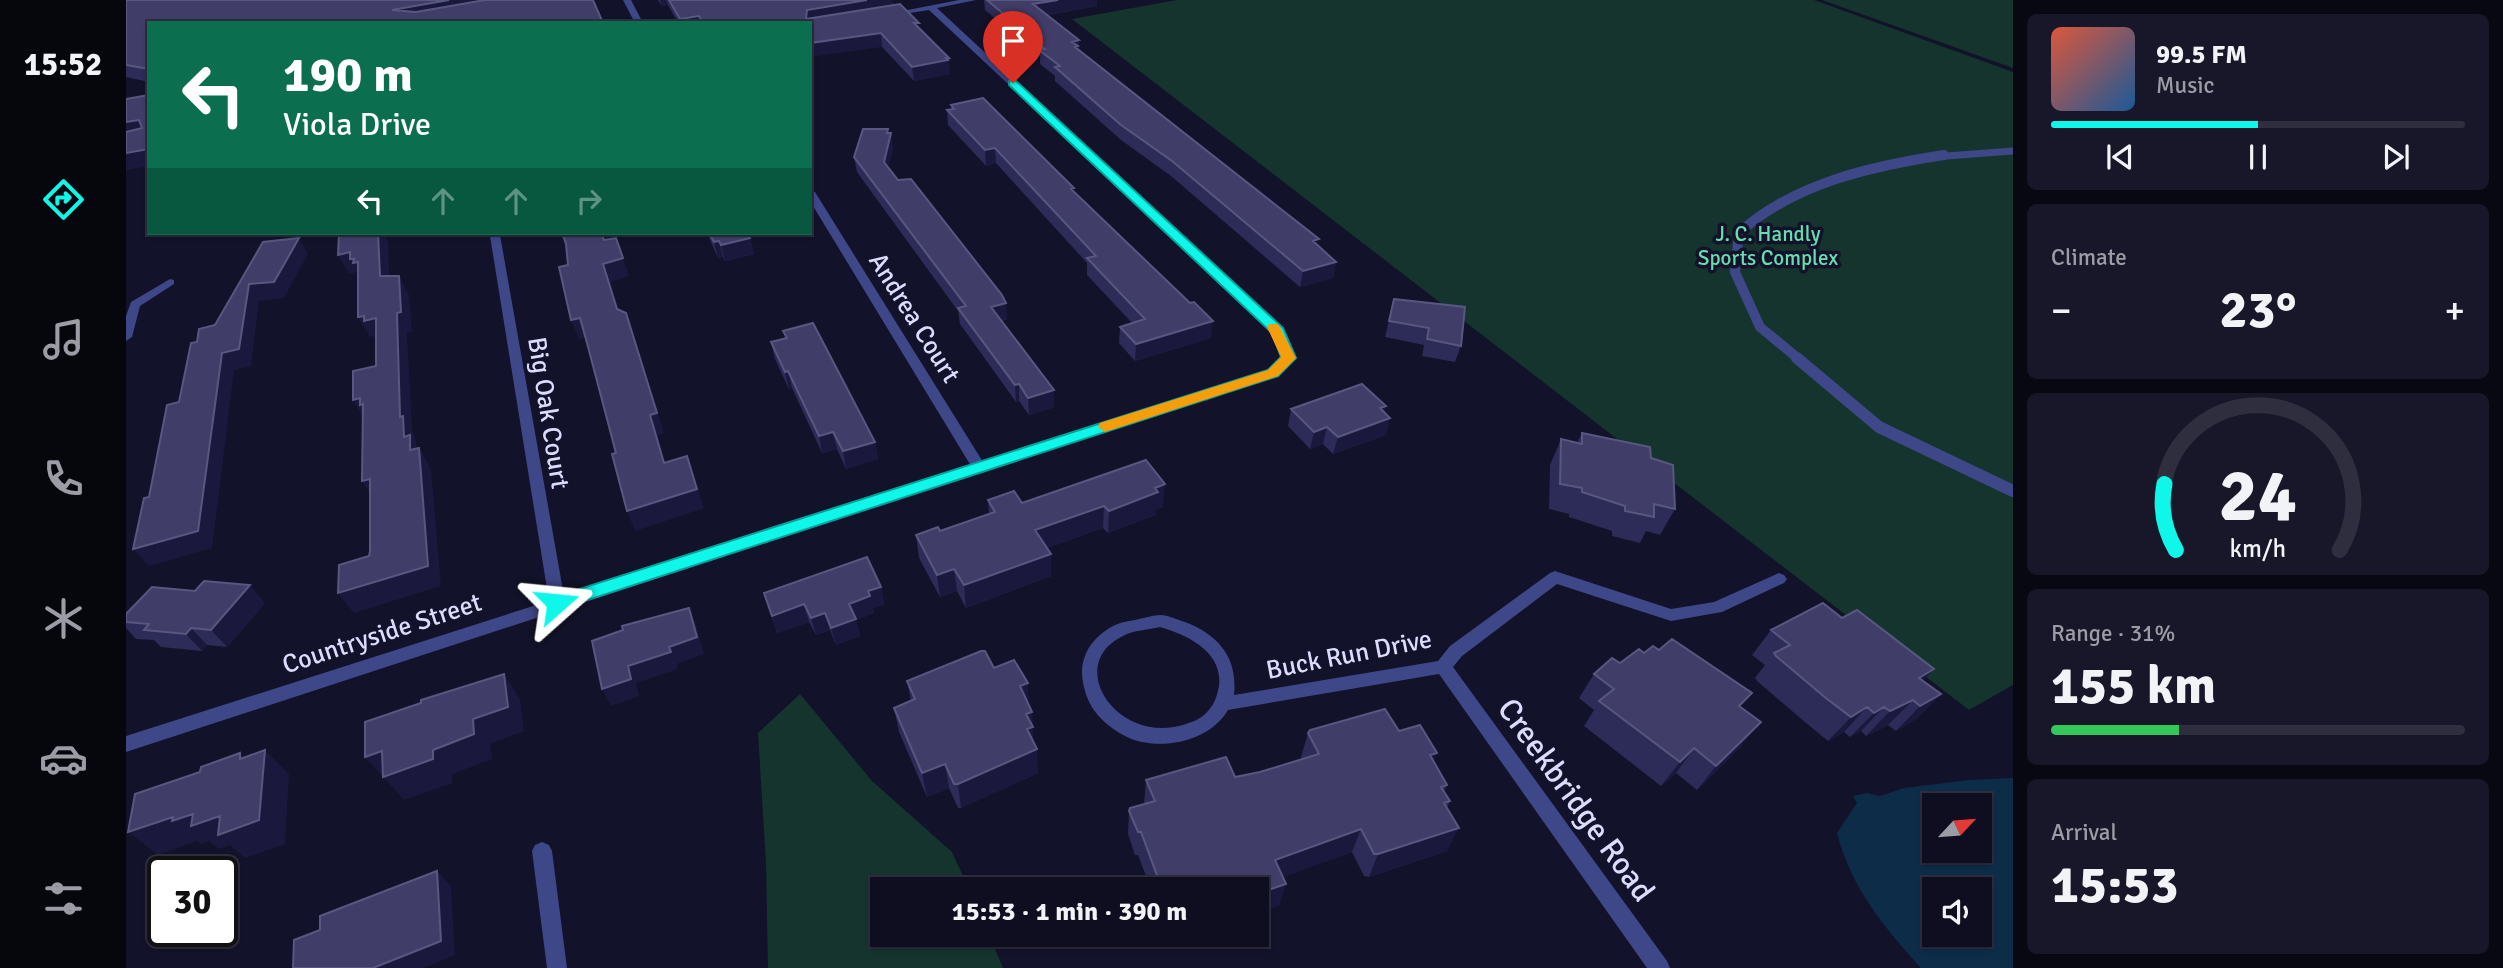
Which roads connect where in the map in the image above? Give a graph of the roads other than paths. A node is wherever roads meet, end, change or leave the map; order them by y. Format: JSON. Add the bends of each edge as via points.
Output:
{"nodes":[{"id":1,"x":627,"y":0,"type":"edge"},
{"id":2,"x":972,"y":0,"type":"edge"},
{"id":3,"x":931,"y":7,"type":"junction"},
{"id":4,"x":877,"y":16,"type":"edge"},
{"id":5,"x":638,"y":21,"type":"edge"},
{"id":6,"x":2013,"y":151,"type":"edge"},
{"id":7,"x":812,"y":195,"type":"edge"},
{"id":8,"x":495,"y":235,"type":"edge"},
{"id":9,"x":170,"y":282,"type":"dead end"},
{"id":10,"x":126,"y":337,"type":"edge"},
{"id":11,"x":979,"y":467,"type":"junction"},
{"id":12,"x":2013,"y":491,"type":"edge"},
{"id":13,"x":1779,"y":579,"type":"dead end"},
{"id":14,"x":557,"y":603,"type":"junction"},
{"id":15,"x":1443,"y":667,"type":"junction"},
{"id":16,"x":1223,"y":704,"type":"junction"},
{"id":17,"x":126,"y":744,"type":"edge"},
{"id":18,"x":542,"y":851,"type":"dead end"},
{"id":19,"x":557,"y":968,"type":"edge"},
{"id":20,"x":1660,"y":968,"type":"edge"}],
"edges":[{"from":1,"to":5,"type":"street"},
{"from":2,"to":3,"type":"street"},
{"from":3,"to":4,"type":"street"},
{"from":3,"to":11,"type":"street","name":"Countryside Street","via":[[1278,331],[1289,358],[1273,373]]},
{"from":6,"to":12,"type":"lane","via":[[1923,157],[1848,176],[1764,211],[1739,233],[1735,272],[1760,327],[1879,427]]},
{"from":7,"to":11,"type":"street","name":"Andrea Court"},
{"from":8,"to":14,"type":"street","name":"Big Oak Court"},
{"from":9,"to":10,"type":"street","via":[[135,304]]},
{"from":11,"to":14,"type":"street","name":"Countryside Street"},
{"from":13,"to":15,"type":"street","name":"Buck Run Drive","via":[[1716,608],[1671,615],[1555,577],[1456,651]]},
{"from":14,"to":17,"type":"street","name":"Countryside Street"},
{"from":15,"to":16,"type":"street","name":"Buck Run Drive"},
{"from":15,"to":20,"type":"street","name":"Creekbridge Road"},
{"from":16,"to":16,"type":"street","name":"Buck Run Drive","via":[[1228,686],[1226,667],[1216,649],[1182,625],[1160,621],[1119,628],[1092,656],[1088,674],[1091,694],[1102,712],[1144,735],[1192,732],[1211,721]]},
{"from":18,"to":19,"type":"street"}]}
